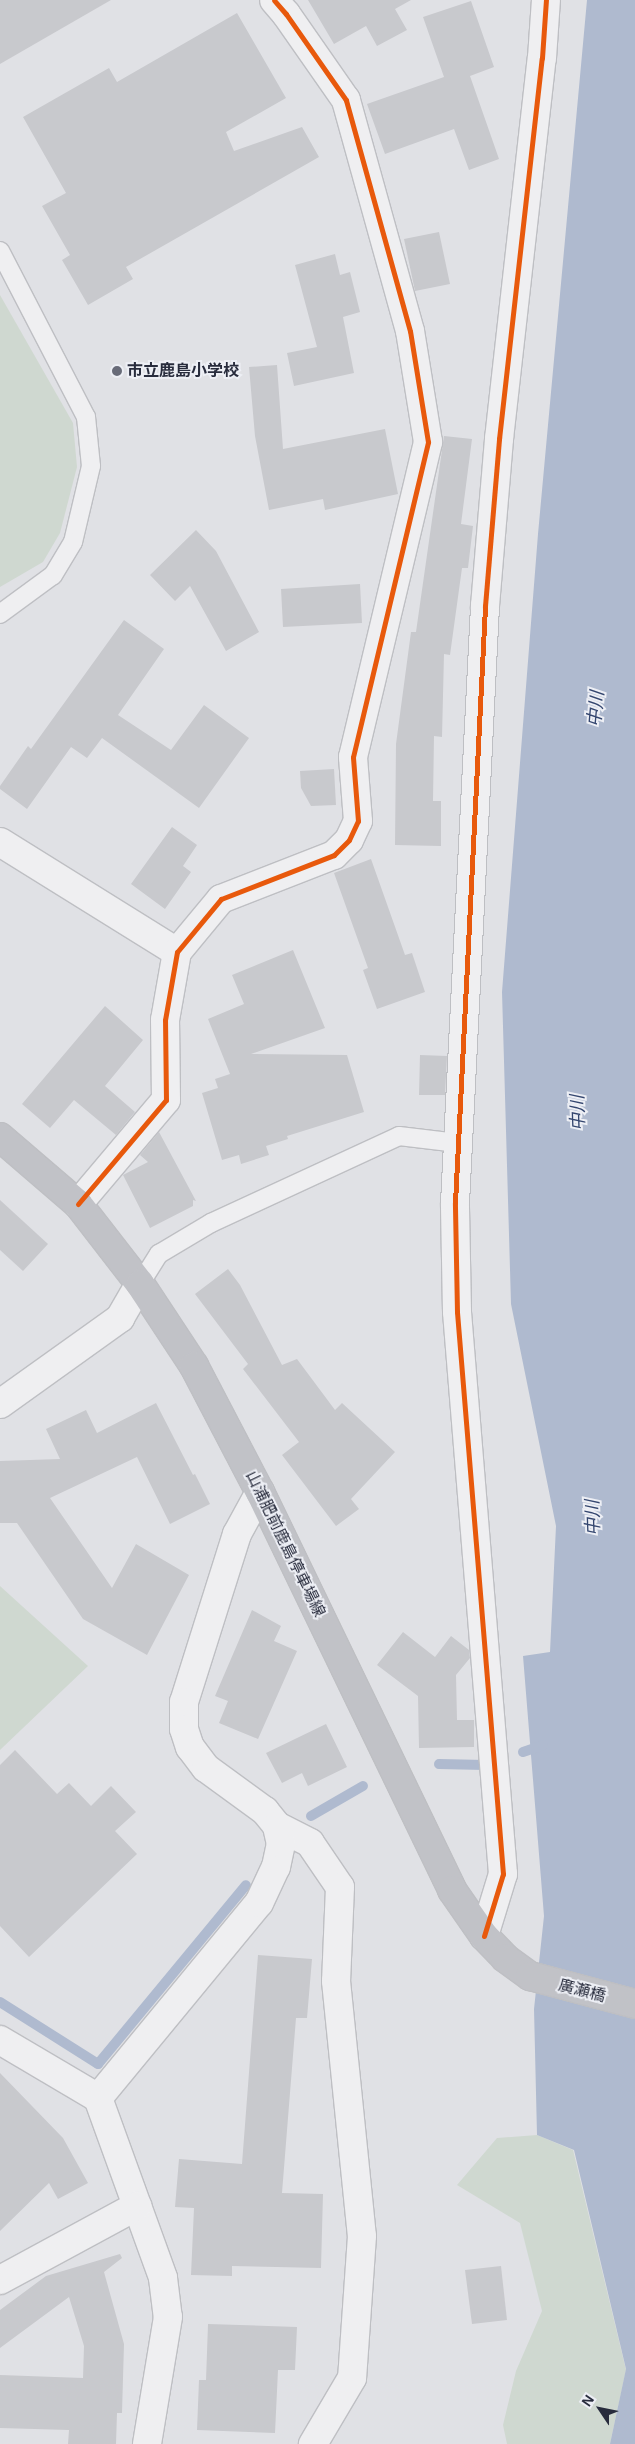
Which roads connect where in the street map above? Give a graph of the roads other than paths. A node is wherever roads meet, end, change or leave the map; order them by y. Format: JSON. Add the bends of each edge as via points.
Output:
{"nodes":[{"id":1,"x":274,"y":0,"type":"edge"},
{"id":2,"x":546,"y":0,"type":"edge"},
{"id":3,"x":0,"y":251,"type":"edge"},
{"id":4,"x":0,"y":614,"type":"edge"},
{"id":5,"x":0,"y":842,"type":"edge"},
{"id":6,"x":177,"y":952,"type":"junction"},
{"id":7,"x":0,"y":1137,"type":"edge"},
{"id":8,"x":458,"y":1143,"type":"junction"},
{"id":9,"x":78,"y":1204,"type":"junction"},
{"id":10,"x":140,"y":1284,"type":"junction"},
{"id":11,"x":0,"y":1404,"type":"edge"},
{"id":12,"x":260,"y":1492,"type":"junction"},
{"id":13,"x":277,"y":1826,"type":"junction"},
{"id":14,"x":484,"y":1936,"type":"junction"},
{"id":15,"x":530,"y":1976,"type":"joint"},
{"id":16,"x":635,"y":2004,"type":"edge"},
{"id":17,"x":0,"y":2040,"type":"edge"},
{"id":18,"x":98,"y":2098,"type":"junction"},
{"id":19,"x":137,"y":2206,"type":"junction"},
{"id":20,"x":0,"y":2280,"type":"edge"},
{"id":21,"x":147,"y":2444,"type":"edge"},
{"id":22,"x":313,"y":2444,"type":"edge"}],
"edges":[{"from":1,"to":6,"type":"street","via":[[346,100],[410,331],[428,442],[353,757],[358,821],[350,840],[334,855],[221,899]]},
{"from":2,"to":8,"type":"street","via":[[500,430],[485,606]]},
{"from":3,"to":4,"type":"lane","via":[[86,417],[91,466],[73,542],[53,575]]},
{"from":5,"to":6,"type":"street"},
{"from":6,"to":9,"type":"street","via":[[165,1020],[166,1100]]},
{"from":7,"to":9,"type":"main road","name":"山浦肥前鹿島停車場線"},
{"from":8,"to":10,"type":"lane","via":[[399,1136],[211,1223],[159,1254]]},
{"from":8,"to":14,"type":"street","via":[[455,1203],[457,1312],[503,1874]]},
{"from":9,"to":10,"type":"main road","name":"山浦肥前鹿島停車場線"},
{"from":10,"to":11,"type":"street","via":[[120,1318]]},
{"from":10,"to":12,"type":"main road","name":"山浦肥前鹿島停車場線","via":[[194,1366]]},
{"from":12,"to":13,"type":"street","via":[[238,1534],[184,1702],[184,1729],[190,1747],[206,1768],[265,1811]]},
{"from":12,"to":14,"type":"main road","name":"山浦肥前鹿島停車場線","via":[[452,1890]]},
{"from":13,"to":18,"type":"street","via":[[281,1844],[276,1867],[259,1903]]},
{"from":13,"to":22,"type":"street","via":[[310,1843],[340,1888],[336,1981],[362,2236],[352,2378]]},
{"from":14,"to":15,"type":"main road","name":"山浦肥前鹿島停車場線","via":[[505,1958]]},
{"from":15,"to":16,"type":"main road","name":"廣瀬橋"},
{"from":17,"to":18,"type":"street"},
{"from":18,"to":19,"type":"street"},
{"from":19,"to":20,"type":"street"},
{"from":19,"to":21,"type":"street","via":[[163,2278],[168,2317]]}]}
